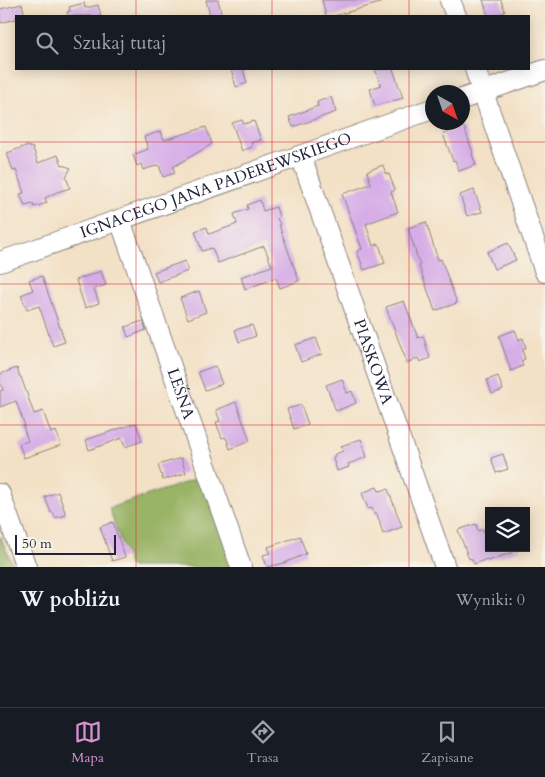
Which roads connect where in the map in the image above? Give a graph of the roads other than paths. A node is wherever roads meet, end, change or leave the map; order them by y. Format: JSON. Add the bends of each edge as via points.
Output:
{"nodes":[{"id":1,"x":450,"y":0,"type":"edge"},
{"id":2,"x":456,"y":15,"type":"edge"},
{"id":3,"x":475,"y":70,"type":"edge"},
{"id":4,"x":545,"y":70,"type":"edge"},
{"id":5,"x":483,"y":92,"type":"junction"},
{"id":6,"x":470,"y":96,"type":"edge"},
{"id":7,"x":425,"y":112,"type":"edge"},
{"id":8,"x":301,"y":156,"type":"junction"},
{"id":9,"x":120,"y":220,"type":"junction"},
{"id":10,"x":0,"y":262,"type":"edge"},
{"id":11,"x":545,"y":272,"type":"edge"},
{"id":12,"x":0,"y":494,"type":"edge"},
{"id":13,"x":8,"y":543,"type":"edge"},
{"id":14,"x":26,"y":567,"type":"edge"},
{"id":15,"x":241,"y":567,"type":"edge"},
{"id":16,"x":445,"y":567,"type":"edge"}],
"edges":[{"from":1,"to":2,"type":"street"},
{"from":3,"to":5,"type":"street"},
{"from":4,"to":5,"type":"street"},
{"from":5,"to":6,"type":"street"},
{"from":5,"to":11,"type":"street"},
{"from":7,"to":8,"type":"street","name":"IGNACEGO JANA PADEREWSKIEGO"},
{"from":8,"to":9,"type":"street","name":"IGNACEGO JANA PADEREWSKIEGO"},
{"from":8,"to":16,"type":"street","name":"PIASKOWA"},
{"from":9,"to":10,"type":"street","name":"IGNACEGO JANA PADEREWSKIEGO"},
{"from":9,"to":15,"type":"street","name":"LEŚNA"},
{"from":12,"to":13,"type":"street"},
{"from":13,"to":14,"type":"street"}]}
